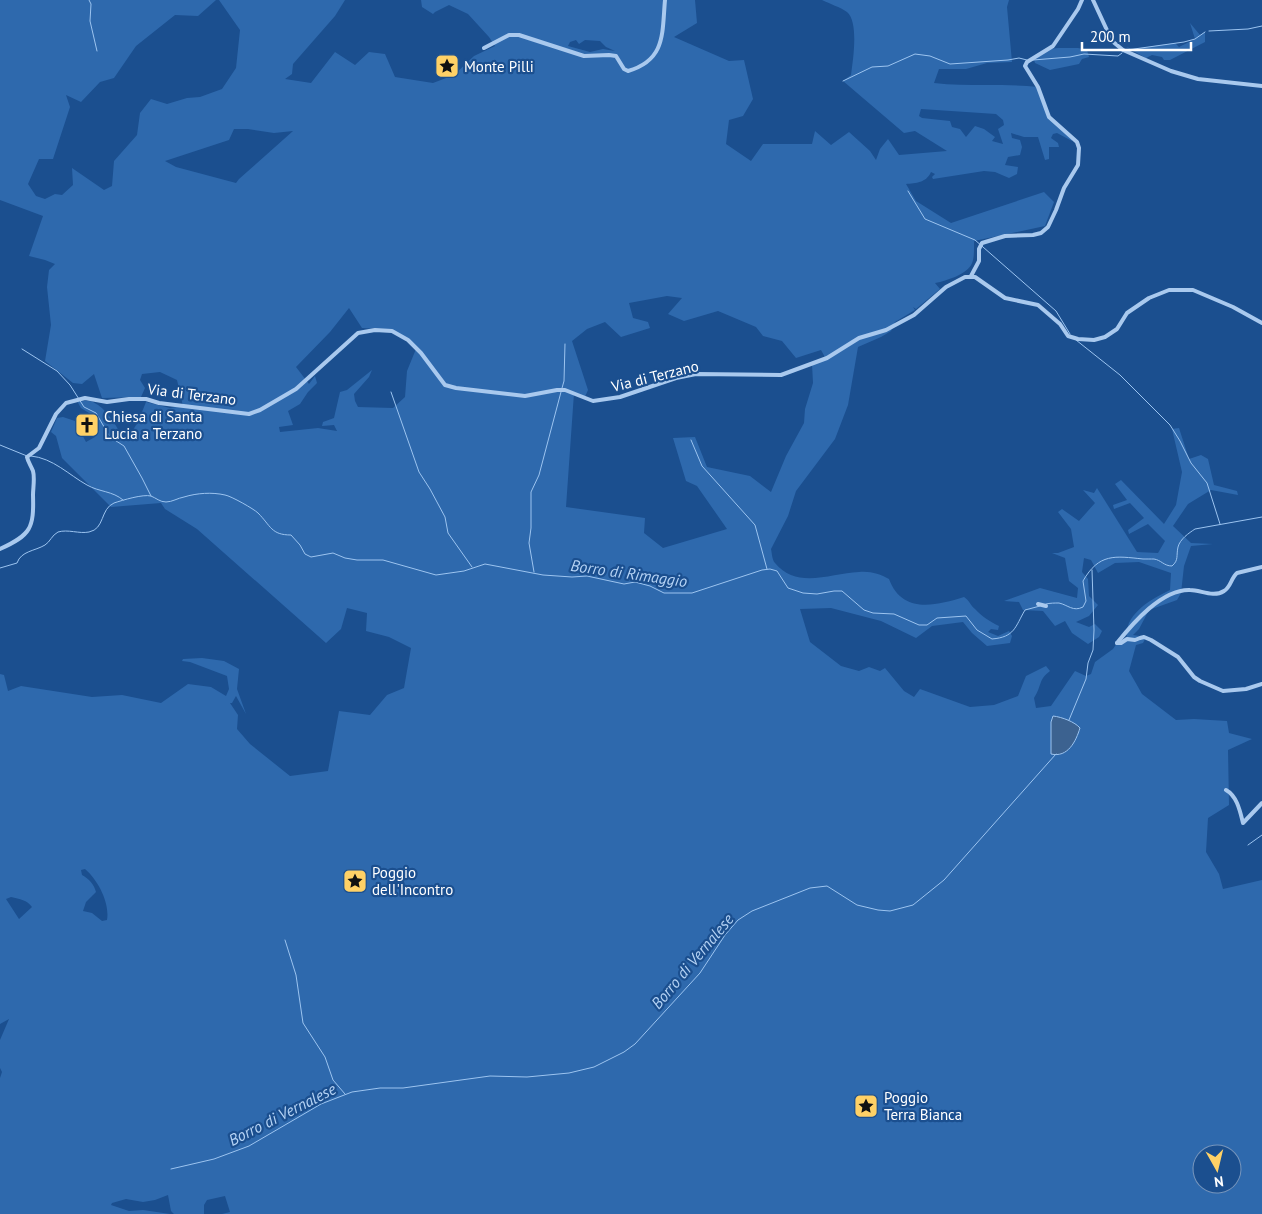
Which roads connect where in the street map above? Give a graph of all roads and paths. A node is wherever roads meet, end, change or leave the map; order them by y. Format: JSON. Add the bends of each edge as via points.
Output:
{"nodes":[{"id":1,"x":665,"y":0,"type":"edge"},
{"id":2,"x":1082,"y":0,"type":"edge"},
{"id":3,"x":1092,"y":0,"type":"edge"},
{"id":4,"x":484,"y":48,"type":"dead end"},
{"id":5,"x":1262,"y":86,"type":"edge"},
{"id":6,"x":971,"y":276,"type":"junction"},
{"id":7,"x":1262,"y":323,"type":"edge"},
{"id":8,"x":0,"y":549,"type":"edge"},
{"id":9,"x":1262,"y":567,"type":"edge"},
{"id":10,"x":1038,"y":604,"type":"dead end"},
{"id":11,"x":1046,"y":606,"type":"dead end"},
{"id":12,"x":1262,"y":684,"type":"edge"},
{"id":13,"x":1226,"y":790,"type":"dead end"},
{"id":14,"x":1262,"y":803,"type":"edge"}],
"edges":[{"from":1,"to":4,"type":"street","via":[[661,42],[648,62],[628,71],[616,56],[584,56],[519,35],[509,35]]},
{"from":2,"to":6,"type":"street","via":[[1053,46],[1025,66],[1038,87],[1049,117],[1077,142],[1078,165],[1064,188],[1048,227],[1033,235],[1005,236],[982,243],[979,261]]},
{"from":3,"to":5,"type":"street","via":[[1112,41],[1123,50],[1198,79]]},
{"from":6,"to":7,"type":"street","via":[[1005,298],[1038,305],[1060,324],[1068,336],[1078,339],[1104,337],[1117,329],[1127,313],[1149,298],[1169,290],[1192,290]]},
{"from":6,"to":8,"type":"street","name":"Via di Terzano","via":[[946,287],[914,315],[886,330],[859,338],[827,358],[790,372],[781,375],[696,374],[610,399],[593,400],[565,390],[525,396],[445,385],[408,340],[392,331],[375,330],[358,333],[296,389],[249,414],[146,399],[107,402],[76,399],[59,408],[39,448],[27,457],[33,471],[32,522],[21,538]]},
{"from":9,"to":12,"type":"street","via":[[1237,573],[1226,591],[1219,594],[1187,590],[1164,598],[1151,606],[1117,643],[1144,638],[1178,657],[1194,677],[1223,691]]},
{"from":10,"to":11,"type":"street"},
{"from":13,"to":14,"type":"street","via":[[1235,799],[1243,823]]}]}
